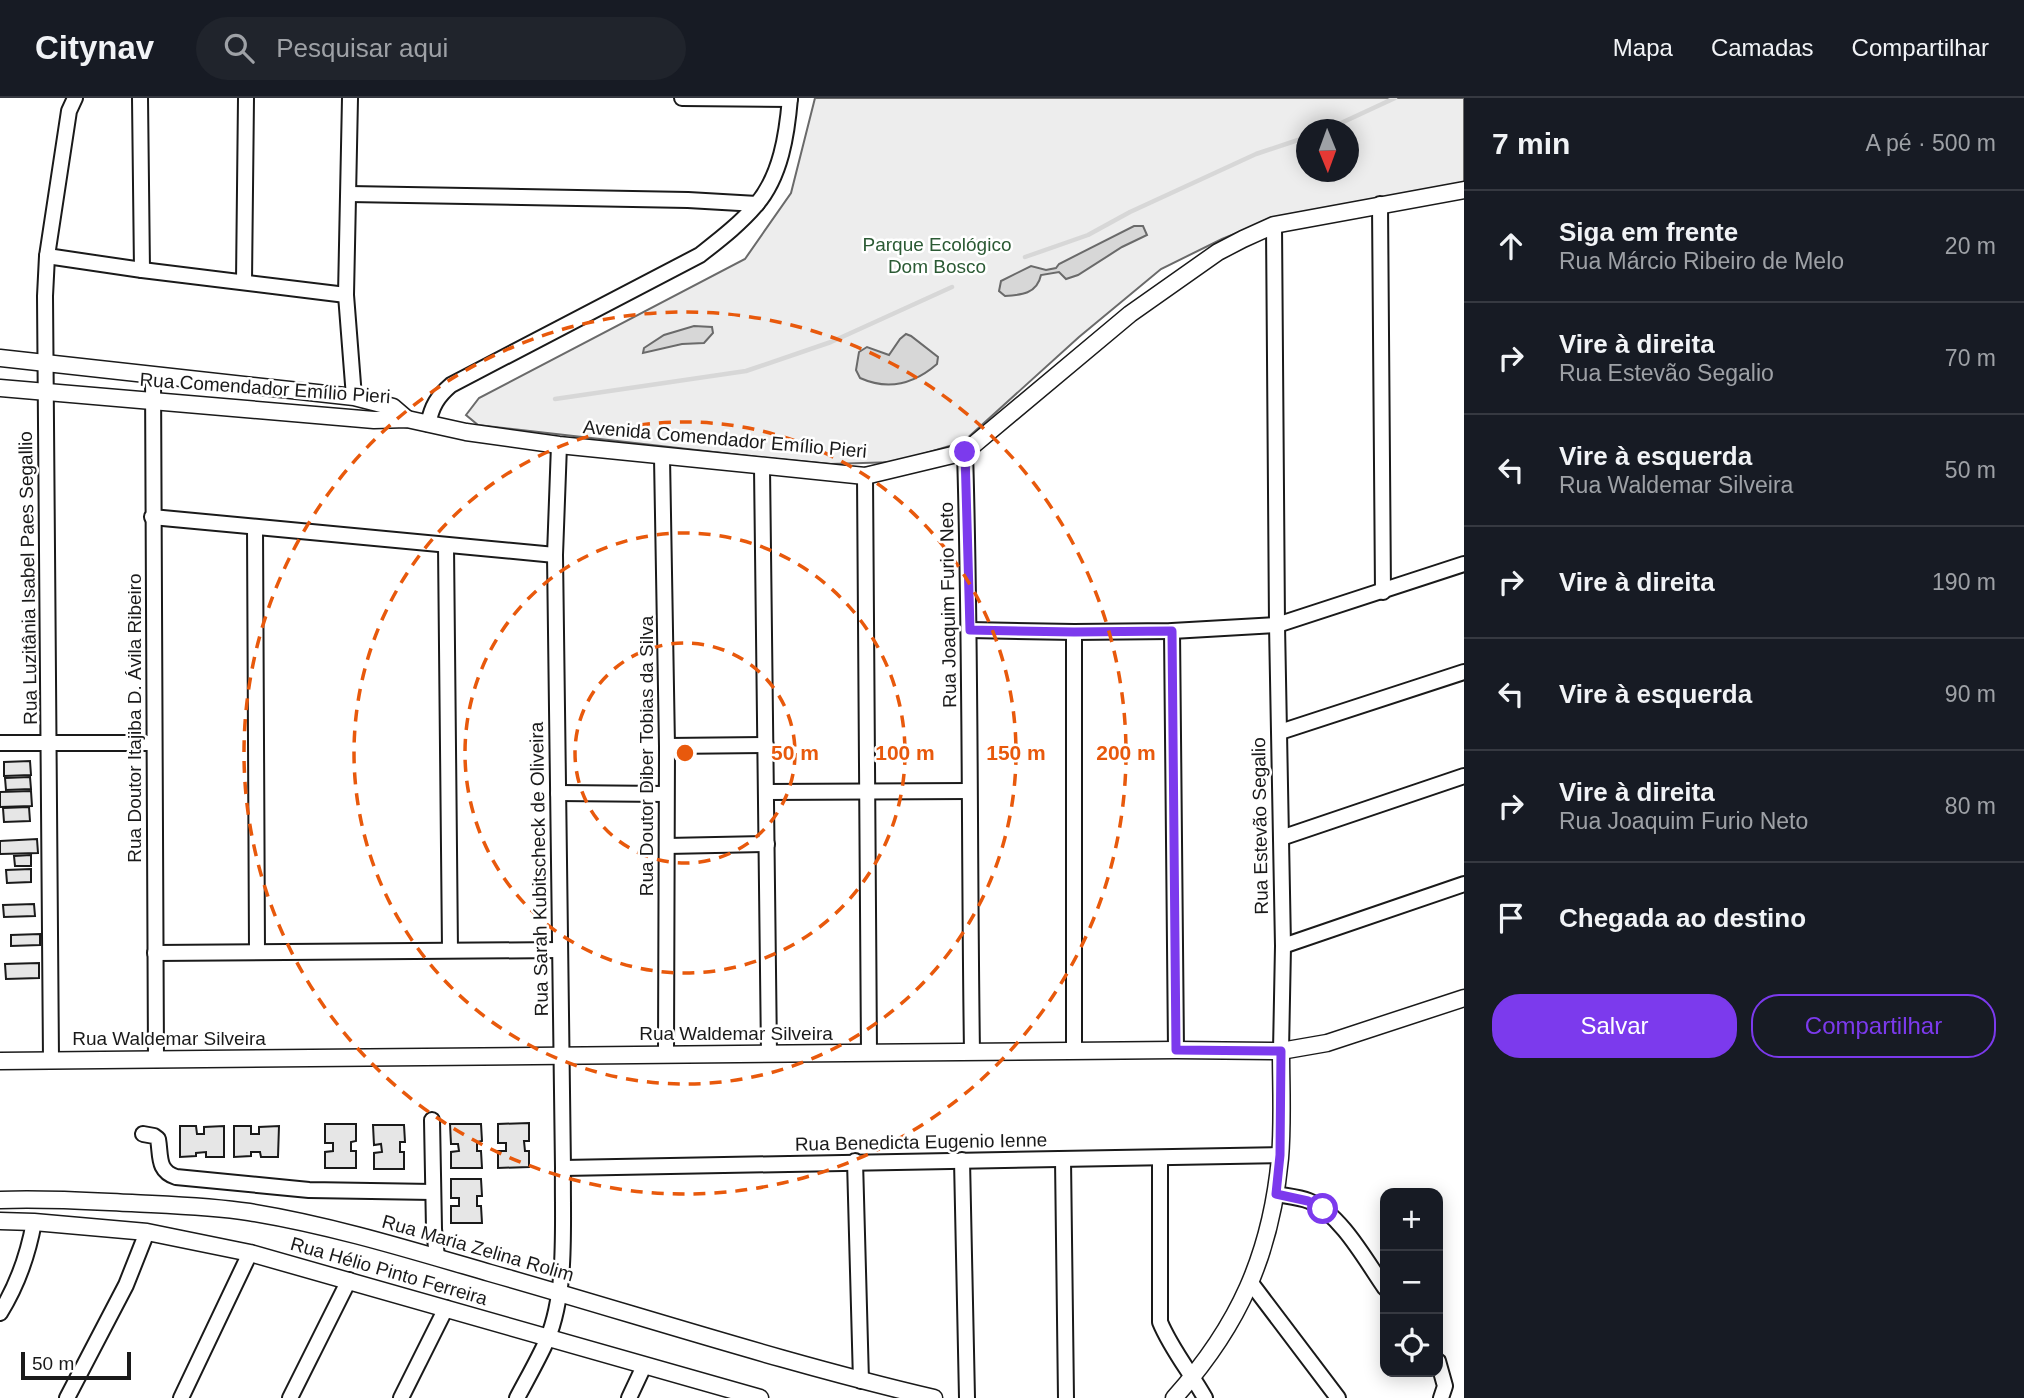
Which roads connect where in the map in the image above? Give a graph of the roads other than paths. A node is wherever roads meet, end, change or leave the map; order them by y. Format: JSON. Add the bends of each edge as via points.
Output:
{"nodes":[{"id":1,"x":75,"y":98,"type":"edge"},
{"id":2,"x":140,"y":98,"type":"edge"},
{"id":3,"x":246,"y":98,"type":"edge"},
{"id":4,"x":350,"y":98,"type":"edge"},
{"id":5,"x":682,"y":98,"type":"edge"},
{"id":6,"x":790,"y":99,"type":"edge"},
{"id":7,"x":1464,"y":190,"type":"edge"},
{"id":8,"x":349,"y":194,"type":"junction"},
{"id":9,"x":757,"y":204,"type":"junction"},
{"id":10,"x":1380,"y":204,"type":"junction"},
{"id":11,"x":1274,"y":225,"type":"junction"},
{"id":12,"x":47,"y":256,"type":"junction"},
{"id":13,"x":142,"y":270,"type":"junction"},
{"id":14,"x":244,"y":281,"type":"junction"},
{"id":15,"x":346,"y":295,"type":"junction"},
{"id":16,"x":0,"y":358,"type":"edge"},
{"id":17,"x":46,"y":363,"type":"junction"},
{"id":18,"x":153,"y":375,"type":"junction"},
{"id":19,"x":0,"y":388,"type":"edge"},
{"id":20,"x":45,"y":392,"type":"junction"},
{"id":21,"x":354,"y":397,"type":"junction"},
{"id":22,"x":151,"y":402,"type":"junction"},
{"id":23,"x":407,"y":418,"type":"junction"},
{"id":24,"x":428,"y":424,"type":"junction"},
{"id":25,"x":559,"y":445,"type":"junction"},
{"id":26,"x":965,"y":452,"type":"junction"},
{"id":27,"x":662,"y":457,"type":"junction"},
{"id":28,"x":762,"y":467,"type":"junction"},
{"id":29,"x":865,"y":476,"type":"junction"},
{"id":30,"x":152,"y":517,"type":"junction"},
{"id":31,"x":255,"y":527,"type":"junction"},
{"id":32,"x":446,"y":545,"type":"junction"},
{"id":33,"x":555,"y":555,"type":"junction"},
{"id":34,"x":1464,"y":564,"type":"edge"},
{"id":35,"x":1384,"y":592,"type":"junction"},
{"id":36,"x":1277,"y":625,"type":"junction"},
{"id":37,"x":970,"y":630,"type":"junction"},
{"id":38,"x":1172,"y":631,"type":"junction"},
{"id":39,"x":1074,"y":632,"type":"junction"},
{"id":40,"x":1464,"y":672,"type":"edge"},
{"id":41,"x":1280,"y":732,"type":"junction"},
{"id":42,"x":0,"y":743,"type":"edge"},
{"id":43,"x":49,"y":743,"type":"junction"},
{"id":44,"x":154,"y":743,"type":"junction"},
{"id":45,"x":766,"y":745,"type":"junction"},
{"id":46,"x":667,"y":746,"type":"junction"},
{"id":47,"x":1464,"y":776,"type":"edge"},
{"id":48,"x":969,"y":791,"type":"junction"},
{"id":49,"x":766,"y":792,"type":"junction"},
{"id":50,"x":869,"y":792,"type":"junction"},
{"id":51,"x":558,"y":793,"type":"junction"},
{"id":52,"x":666,"y":794,"type":"junction"},
{"id":53,"x":1281,"y":838,"type":"junction"},
{"id":54,"x":766,"y":844,"type":"junction"},
{"id":55,"x":667,"y":846,"type":"junction"},
{"id":56,"x":1464,"y":884,"type":"edge"},
{"id":57,"x":1283,"y":946,"type":"junction"},
{"id":58,"x":450,"y":950,"type":"junction"},
{"id":59,"x":560,"y":950,"type":"junction"},
{"id":60,"x":257,"y":952,"type":"junction"},
{"id":61,"x":155,"y":953,"type":"junction"},
{"id":62,"x":1464,"y":998,"type":"edge"},
{"id":63,"x":1176,"y":1050,"type":"junction"},
{"id":64,"x":1074,"y":1051,"type":"junction"},
{"id":65,"x":1281,"y":1051,"type":"junction"},
{"id":66,"x":972,"y":1052,"type":"junction"},
{"id":67,"x":869,"y":1053,"type":"junction"},
{"id":68,"x":666,"y":1054,"type":"junction"},
{"id":69,"x":769,"y":1054,"type":"junction"},
{"id":70,"x":561,"y":1056,"type":"junction"},
{"id":71,"x":51,"y":1060,"type":"junction"},
{"id":72,"x":156,"y":1060,"type":"junction"},
{"id":73,"x":0,"y":1061,"type":"edge"},
{"id":74,"x":432,"y":1120,"type":"dead end"},
{"id":75,"x":143,"y":1134,"type":"dead end"},
{"id":76,"x":1280,"y":1155,"type":"junction"},
{"id":77,"x":1160,"y":1158,"type":"junction"},
{"id":78,"x":1063,"y":1159,"type":"junction"},
{"id":79,"x":962,"y":1160,"type":"junction"},
{"id":80,"x":855,"y":1161,"type":"junction"},
{"id":81,"x":563,"y":1168,"type":"junction"},
{"id":82,"x":433,"y":1192,"type":"junction"},
{"id":83,"x":1276,"y":1194,"type":"junction"},
{"id":84,"x":0,"y":1200,"type":"edge"},
{"id":85,"x":0,"y":1221,"type":"edge"},
{"id":86,"x":34,"y":1222,"type":"junction"},
{"id":87,"x":147,"y":1232,"type":"junction"},
{"id":88,"x":250,"y":1253,"type":"junction"},
{"id":89,"x":437,"y":1257,"type":"junction"},
{"id":90,"x":349,"y":1280,"type":"junction"},
{"id":91,"x":1380,"y":1281,"type":"edge"},
{"id":92,"x":1251,"y":1283,"type":"junction"},
{"id":93,"x":559,"y":1292,"type":"junction"},
{"id":94,"x":446,"y":1308,"type":"junction"},
{"id":95,"x":0,"y":1313,"type":"edge"},
{"id":96,"x":548,"y":1338,"type":"junction"},
{"id":97,"x":644,"y":1366,"type":"junction"},
{"id":98,"x":1194,"y":1376,"type":"junction"},
{"id":99,"x":1442,"y":1377,"type":"edge"},
{"id":100,"x":861,"y":1381,"type":"junction"},
{"id":101,"x":741,"y":1396,"type":"edge"},
{"id":102,"x":67,"y":1398,"type":"edge"},
{"id":103,"x":181,"y":1398,"type":"edge"},
{"id":104,"x":290,"y":1398,"type":"edge"},
{"id":105,"x":401,"y":1398,"type":"edge"},
{"id":106,"x":517,"y":1398,"type":"edge"},
{"id":107,"x":629,"y":1398,"type":"edge"},
{"id":108,"x":760,"y":1398,"type":"edge"},
{"id":109,"x":933,"y":1398,"type":"edge"},
{"id":110,"x":967,"y":1398,"type":"edge"},
{"id":111,"x":1066,"y":1398,"type":"edge"},
{"id":112,"x":1174,"y":1398,"type":"edge"},
{"id":113,"x":1205,"y":1398,"type":"edge"},
{"id":114,"x":1338,"y":1398,"type":"edge"},
{"id":115,"x":1441,"y":1398,"type":"edge"}],
"edges":[{"from":1,"to":12,"type":"street","name":"Rua Luzitânia Isabel Paes Segallio","via":[[69,111]]},
{"from":2,"to":13,"type":"street"},
{"from":3,"to":14,"type":"street"},
{"from":4,"to":8,"type":"street"},
{"from":5,"to":6,"type":"street"},
{"from":6,"to":9,"type":"street","via":[[785,145]]},
{"from":7,"to":10,"type":"street","name":"Avenida Comendador Emílio Pieri"},
{"from":8,"to":9,"type":"street"},
{"from":8,"to":15,"type":"street"},
{"from":9,"to":24,"type":"street","via":[[699,255],[451,385],[438,395]]},
{"from":10,"to":11,"type":"street","name":"Avenida Comendador Emílio Pieri"},
{"from":10,"to":35,"type":"street"},
{"from":11,"to":26,"type":"street","name":"Avenida Comendador Emílio Pieri","via":[[1218,251],[1130,314]]},
{"from":11,"to":36,"type":"street","name":"Rua Estevão Segalio"},
{"from":12,"to":13,"type":"street"},
{"from":12,"to":17,"type":"street","name":"Rua Luzitânia Isabel Paes Segallio"},
{"from":13,"to":14,"type":"street"},
{"from":14,"to":15,"type":"street"},
{"from":15,"to":21,"type":"street"},
{"from":16,"to":17,"type":"street","name":"Rua Comendador Emílio Pieri"},
{"from":17,"to":18,"type":"street","name":"Rua Comendador Emílio Pieri"},
{"from":17,"to":20,"type":"street","name":"Rua Luzitânia Isabel Paes Segallio"},
{"from":18,"to":21,"type":"street","name":"Rua Comendador Emílio Pieri"},
{"from":18,"to":22,"type":"street","name":"Rua Doutor Itajiba D. Ávila Ribeiro"},
{"from":19,"to":20,"type":"street","name":"Rua Comendador Emílio Pieri"},
{"from":20,"to":22,"type":"street","name":"Rua Comendador Emílio Pieri"},
{"from":20,"to":43,"type":"street","name":"Rua Luzitânia Isabel Paes Segallio"},
{"from":21,"to":23,"type":"street","name":"Rua Comendador Emílio Pieri","via":[[393,407]]},
{"from":22,"to":23,"type":"street","name":"Rua Comendador Emílio Pieri","via":[[374,420]]},
{"from":22,"to":30,"type":"street","name":"Rua Doutor Itajiba D. Ávila Ribeiro"},
{"from":23,"to":24,"type":"street","name":"Avenida Comendador Emílio Pieri"},
{"from":24,"to":25,"type":"street","name":"Avenida Comendador Emílio Pieri"},
{"from":25,"to":27,"type":"street","name":"Avenida Comendador Emílio Pieri"},
{"from":25,"to":33,"type":"street","name":"Rua Sarah Kubitscheck de Oliveira"},
{"from":26,"to":29,"type":"street","name":"Avenida Comendador Emílio Pieri"},
{"from":26,"to":37,"type":"street","name":"Rua Joaquim Furio Neto"},
{"from":27,"to":28,"type":"street","name":"Avenida Comendador Emílio Pieri"},
{"from":27,"to":46,"type":"street","name":"Rua Doutor Diber Tobias da Silva"},
{"from":28,"to":29,"type":"street","name":"Avenida Comendador Emílio Pieri"},
{"from":28,"to":45,"type":"street"},
{"from":29,"to":50,"type":"street"},
{"from":30,"to":31,"type":"street"},
{"from":30,"to":44,"type":"street","name":"Rua Doutor Itajiba D. Ávila Ribeiro"},
{"from":31,"to":32,"type":"street"},
{"from":31,"to":60,"type":"street"},
{"from":32,"to":33,"type":"street"},
{"from":32,"to":58,"type":"street"},
{"from":33,"to":51,"type":"street","name":"Rua Sarah Kubitscheck de Oliveira"},
{"from":34,"to":35,"type":"street"},
{"from":35,"to":36,"type":"street"},
{"from":36,"to":38,"type":"street"},
{"from":36,"to":41,"type":"street","name":"Rua Estevão Segalio"},
{"from":37,"to":39,"type":"street"},
{"from":37,"to":48,"type":"street","name":"Rua Joaquim Furio Neto"},
{"from":38,"to":39,"type":"street"},
{"from":38,"to":63,"type":"street"},
{"from":39,"to":64,"type":"street"},
{"from":40,"to":41,"type":"street"},
{"from":41,"to":53,"type":"street","name":"Rua Estevão Segalio"},
{"from":42,"to":43,"type":"street"},
{"from":43,"to":44,"type":"street"},
{"from":43,"to":71,"type":"street","name":"Rua Luzitânia Isabel Paes Segallio"},
{"from":44,"to":61,"type":"street","name":"Rua Doutor Itajiba D. Ávila Ribeiro"},
{"from":45,"to":46,"type":"street"},
{"from":45,"to":49,"type":"street"},
{"from":46,"to":52,"type":"street","name":"Rua Doutor Diber Tobias da Silva"},
{"from":47,"to":53,"type":"street"},
{"from":48,"to":50,"type":"street"},
{"from":48,"to":66,"type":"street","name":"Rua Joaquim Furio Neto"},
{"from":49,"to":50,"type":"street"},
{"from":49,"to":54,"type":"street"},
{"from":50,"to":67,"type":"street"},
{"from":51,"to":52,"type":"street"},
{"from":51,"to":59,"type":"street","name":"Rua Sarah Kubitscheck de Oliveira"},
{"from":52,"to":55,"type":"street","name":"Rua Doutor Diber Tobias da Silva"},
{"from":53,"to":57,"type":"street","name":"Rua Estevão Segalio"},
{"from":54,"to":55,"type":"street"},
{"from":54,"to":69,"type":"street"},
{"from":55,"to":68,"type":"street","name":"Rua Doutor Diber Tobias da Silva"},
{"from":56,"to":57,"type":"street"},
{"from":57,"to":65,"type":"street","name":"Rua Estevão Segalio"},
{"from":58,"to":59,"type":"street"},
{"from":58,"to":60,"type":"street"},
{"from":59,"to":70,"type":"street","name":"Rua Sarah Kubitscheck de Oliveira"},
{"from":60,"to":61,"type":"street"},
{"from":61,"to":72,"type":"street","name":"Rua Doutor Itajiba D. Ávila Ribeiro"},
{"from":62,"to":65,"type":"street","name":"Rua Waldemar Silveira","via":[[1327,1044]]},
{"from":63,"to":64,"type":"street","name":"Rua Waldemar Silveira"},
{"from":63,"to":65,"type":"street","name":"Rua Waldemar Silveira"},
{"from":64,"to":66,"type":"street","name":"Rua Waldemar Silveira"},
{"from":65,"to":76,"type":"street","name":"Rua Estevão Segalio"},
{"from":66,"to":67,"type":"street","name":"Rua Waldemar Silveira"},
{"from":67,"to":69,"type":"street","name":"Rua Waldemar Silveira"},
{"from":68,"to":69,"type":"street","name":"Rua Waldemar Silveira"},
{"from":68,"to":70,"type":"street","name":"Rua Waldemar Silveira"},
{"from":70,"to":72,"type":"street","name":"Rua Waldemar Silveira"},
{"from":70,"to":81,"type":"street","name":"Rua Sarah Kubitscheck de Oliveira"},
{"from":71,"to":72,"type":"street","name":"Rua Waldemar Silveira"},
{"from":71,"to":73,"type":"street","name":"Rua Waldemar Silveira"},
{"from":74,"to":82,"type":"street"},
{"from":75,"to":82,"type":"street","via":[[158,1139],[164,1172],[176,1177],[309,1190]]},
{"from":76,"to":77,"type":"street","name":"Rua Benedicta Eugenio Ienne"},
{"from":76,"to":83,"type":"street","name":"Rua Estevão Segalio"},
{"from":77,"to":78,"type":"street","name":"Rua Benedicta Eugenio Ienne"},
{"from":77,"to":98,"type":"street","via":[[1160,1322]]},
{"from":78,"to":79,"type":"street","name":"Rua Benedicta Eugenio Ienne"},
{"from":78,"to":111,"type":"street"},
{"from":79,"to":80,"type":"street","name":"Rua Benedicta Eugenio Ienne"},
{"from":79,"to":110,"type":"street"},
{"from":80,"to":81,"type":"street","name":"Rua Benedicta Eugenio Ienne"},
{"from":80,"to":100,"type":"street"},
{"from":81,"to":93,"type":"street","name":"Rua Sarah Kubitscheck de Oliveira"},
{"from":82,"to":89,"type":"street"},
{"from":83,"to":91,"type":"street","via":[[1323,1209],[1338,1222]]},
{"from":83,"to":92,"type":"street","name":"Rua Estevão Segalio"},
{"from":84,"to":89,"type":"street","name":"Rua Maria Zelina Rolim","via":[[83,1200],[250,1212]]},
{"from":85,"to":86,"type":"street","name":"Rua Hélio Pinto Ferreira"},
{"from":86,"to":87,"type":"street","name":"Rua Hélio Pinto Ferreira"},
{"from":86,"to":95,"type":"street","via":[[24,1266]]},
{"from":87,"to":88,"type":"street","name":"Rua Hélio Pinto Ferreira"},
{"from":87,"to":102,"type":"street","via":[[126,1285]]},
{"from":88,"to":90,"type":"street","name":"Rua Hélio Pinto Ferreira"},
{"from":88,"to":103,"type":"street"},
{"from":89,"to":93,"type":"street","name":"Rua Maria Zelina Rolim"},
{"from":90,"to":94,"type":"street","name":"Rua Hélio Pinto Ferreira"},
{"from":90,"to":104,"type":"street"},
{"from":92,"to":98,"type":"street","name":"Rua Estevão Segalio"},
{"from":92,"to":114,"type":"street"},
{"from":93,"to":96,"type":"street","name":"Rua Sarah Kubitscheck de Oliveira"},
{"from":93,"to":100,"type":"street","name":"Rua Maria Zelina Rolim"},
{"from":94,"to":96,"type":"street","name":"Rua Hélio Pinto Ferreira"},
{"from":94,"to":105,"type":"street"},
{"from":96,"to":97,"type":"street","name":"Rua Hélio Pinto Ferreira"},
{"from":96,"to":106,"type":"street","name":"Rua Sarah Kubitscheck de Oliveira"},
{"from":97,"to":101,"type":"street","name":"Rua Hélio Pinto Ferreira"},
{"from":97,"to":107,"type":"street"},
{"from":98,"to":112,"type":"street","name":"Rua Estevão Segalio"},
{"from":98,"to":113,"type":"street"},
{"from":99,"to":115,"type":"street"},
{"from":100,"to":109,"type":"street","name":"Rua Maria Zelina Rolim"},
{"from":101,"to":108,"type":"street","name":"Rua Hélio Pinto Ferreira"}]}
